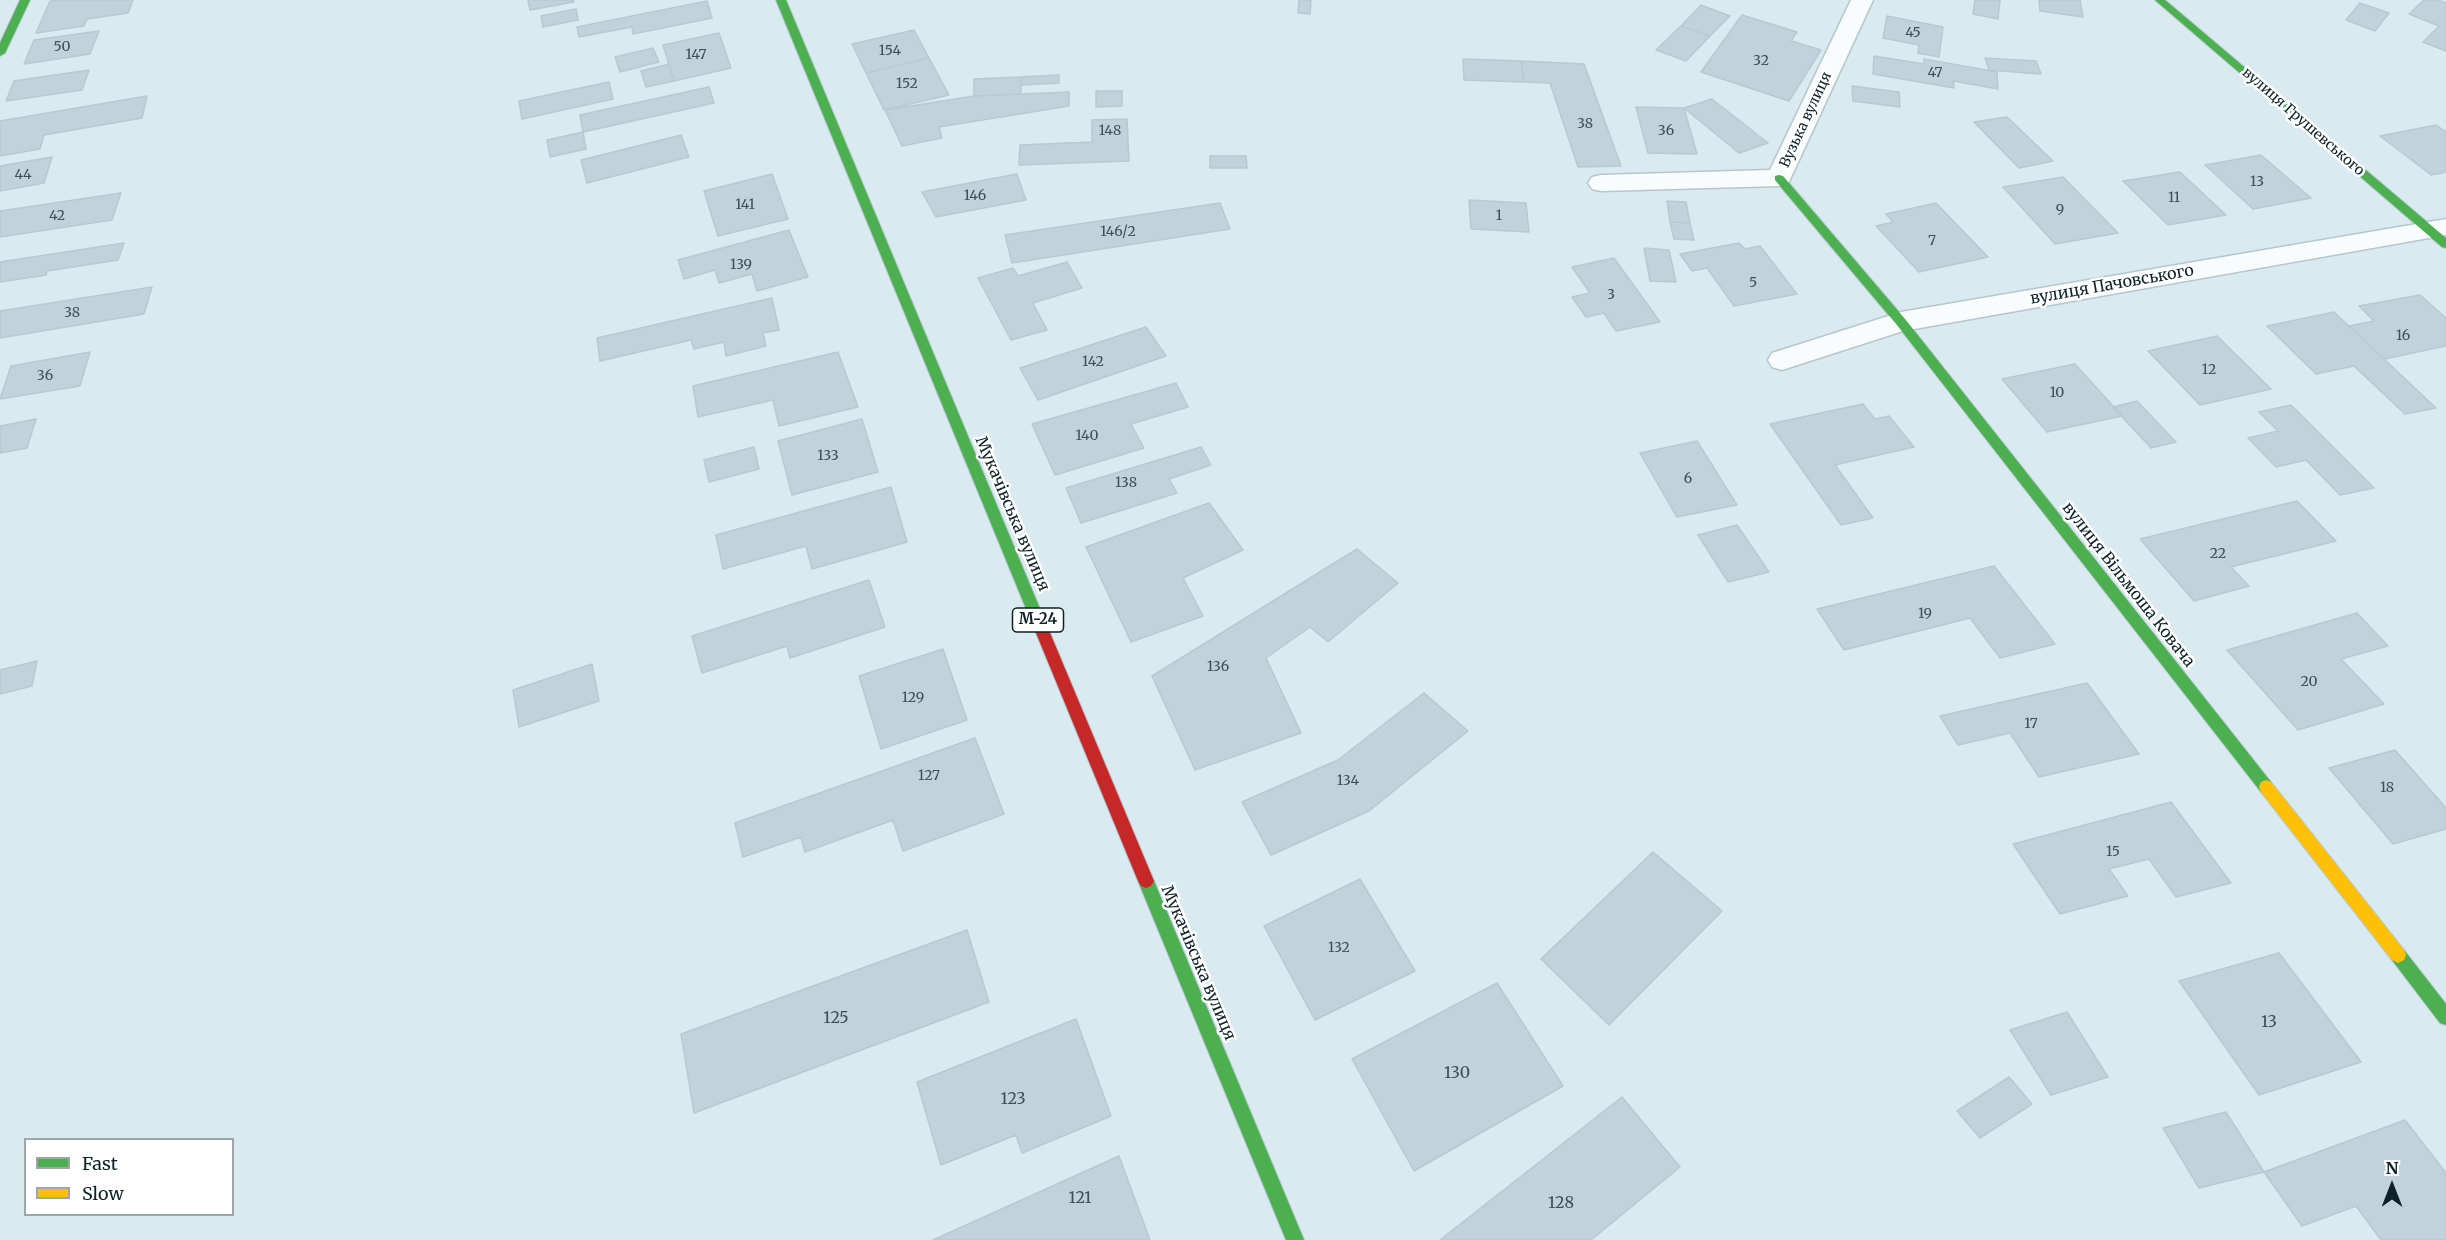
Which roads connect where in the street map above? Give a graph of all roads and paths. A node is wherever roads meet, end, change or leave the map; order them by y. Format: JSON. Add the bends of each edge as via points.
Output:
{"nodes":[{"id":1,"x":25,"y":0,"type":"edge"},
{"id":2,"x":780,"y":0,"type":"edge"},
{"id":3,"x":1862,"y":0,"type":"edge"},
{"id":4,"x":2160,"y":0,"type":"edge"},
{"id":5,"x":0,"y":53,"type":"edge"},
{"id":6,"x":1779,"y":178,"type":"junction"},
{"id":7,"x":1601,"y":183,"type":"dead end"},
{"id":8,"x":2440,"y":234,"type":"edge"},
{"id":9,"x":1900,"y":322,"type":"junction"},
{"id":10,"x":1782,"y":360,"type":"dead end"},
{"id":11,"x":2446,"y":1017,"type":"edge"},
{"id":12,"x":1295,"y":1240,"type":"edge"}],
"edges":[{"from":1,"to":5,"type":"main road"},
{"from":2,"to":12,"type":"main road","name":"Мукачівська вулиця","number":"М-24"},
{"from":3,"to":6,"type":"street","name":"Вузька вулиця"},
{"from":4,"to":8,"type":"main road","name":"вулиця Грушевського"},
{"from":6,"to":7,"type":"street","name":"Вузька вулиця"},
{"from":6,"to":9,"type":"main road","name":"вулиця Вільмоша Ковача"},
{"from":8,"to":9,"type":"street","name":"вулиця Пачовського"},
{"from":9,"to":10,"type":"street","name":"вулиця Пачовського"},
{"from":9,"to":11,"type":"main road","name":"вулиця Вільмоша Ковача"}]}
